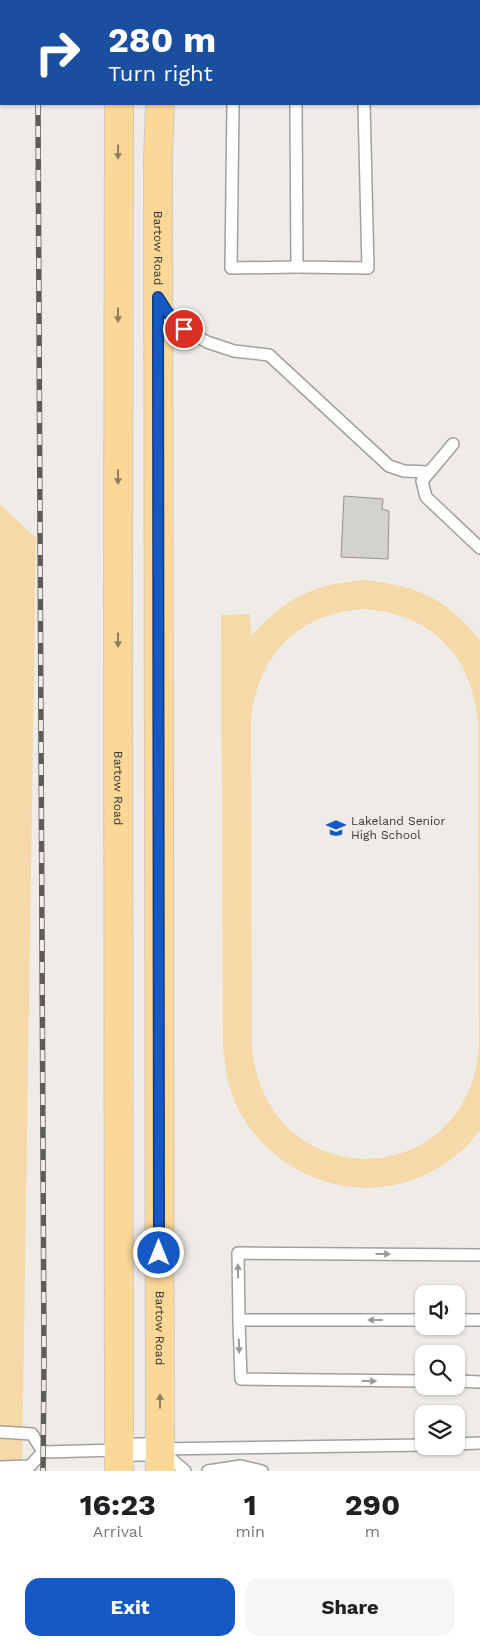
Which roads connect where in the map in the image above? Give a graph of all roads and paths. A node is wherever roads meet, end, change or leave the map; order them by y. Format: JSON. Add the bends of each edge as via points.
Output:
{"nodes":[{"id":1,"x":119,"y":105,"type":"edge"},
{"id":2,"x":160,"y":105,"type":"edge"},
{"id":3,"x":233,"y":105,"type":"edge"},
{"id":4,"x":296,"y":105,"type":"edge"},
{"id":5,"x":364,"y":105,"type":"edge"},
{"id":6,"x":297,"y":267,"type":"junction"},
{"id":7,"x":158,"y":297,"type":"junction"},
{"id":8,"x":453,"y":444,"type":"dead end"},
{"id":9,"x":429,"y":472,"type":"junction"},
{"id":10,"x":480,"y":548,"type":"edge"},
{"id":11,"x":480,"y":1254,"type":"edge"},
{"id":12,"x":239,"y":1320,"type":"junction"},
{"id":13,"x":415,"y":1320,"type":"edge"},
{"id":14,"x":465,"y":1320,"type":"edge"},
{"id":15,"x":480,"y":1320,"type":"edge"},
{"id":16,"x":415,"y":1381,"type":"edge"},
{"id":17,"x":465,"y":1381,"type":"edge"},
{"id":18,"x":480,"y":1382,"type":"edge"},
{"id":19,"x":0,"y":1432,"type":"edge"},
{"id":20,"x":465,"y":1444,"type":"edge"},
{"id":21,"x":480,"y":1444,"type":"edge"},
{"id":22,"x":415,"y":1445,"type":"edge"},
{"id":23,"x":43,"y":1452,"type":"junction"},
{"id":24,"x":160,"y":1460,"type":"edge"},
{"id":25,"x":119,"y":1461,"type":"edge"},
{"id":26,"x":0,"y":1467,"type":"edge"},
{"id":27,"x":185,"y":1471,"type":"edge"},
{"id":28,"x":208,"y":1471,"type":"edge"},
{"id":29,"x":262,"y":1471,"type":"edge"}],
"edges":[{"from":1,"to":25,"type":"main road","name":"Bartow Road","one_way":true},
{"from":2,"to":7,"type":"main road","name":"Bartow Road"},
{"from":3,"to":6,"type":"lane","via":[[231,268]]},
{"from":4,"to":6,"type":"lane"},
{"from":5,"to":6,"type":"lane","via":[[368,268]]},
{"from":7,"to":9,"type":"lane","via":[[181,327],[208,342],[234,350],[269,354],[388,466],[404,471]]},
{"from":24,"to":7,"type":"main road","name":"Bartow Road","one_way":true},
{"from":8,"to":9,"type":"lane"},
{"from":9,"to":10,"type":"lane","via":[[422,481],[426,497]]},
{"from":12,"to":11,"type":"lane","one_way":true,"via":[[238,1253]]},
{"from":13,"to":12,"type":"lane","one_way":true},
{"from":12,"to":16,"type":"lane","one_way":true,"via":[[241,1380]]},
{"from":14,"to":15,"type":"lane"},
{"from":17,"to":18,"type":"lane"},
{"from":19,"to":23,"type":"lane","via":[[32,1434]]},
{"from":20,"to":21,"type":"lane"},
{"from":22,"to":24,"type":"lane"},
{"from":23,"to":25,"type":"lane"},
{"from":23,"to":26,"type":"lane","via":[[30,1466]]},
{"from":24,"to":25,"type":"street"},
{"from":24,"to":27,"type":"lane"},
{"from":28,"to":29,"type":"lane","via":[[242,1466]]}]}
